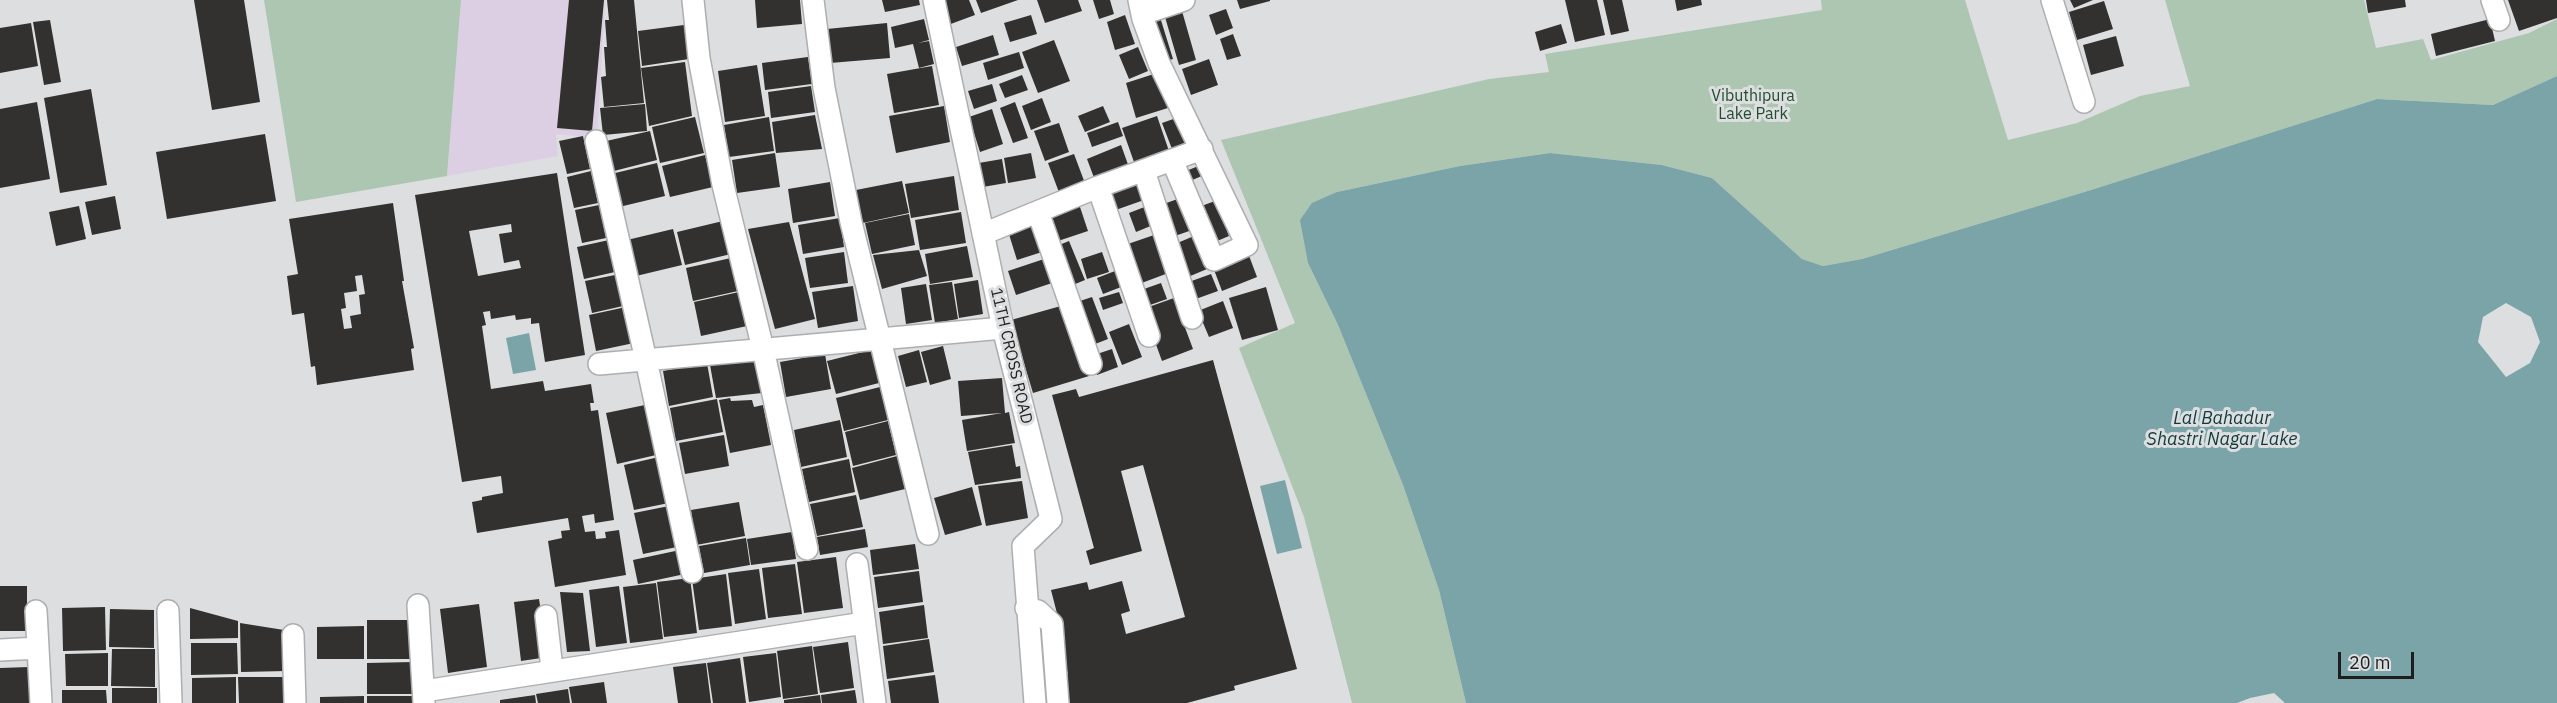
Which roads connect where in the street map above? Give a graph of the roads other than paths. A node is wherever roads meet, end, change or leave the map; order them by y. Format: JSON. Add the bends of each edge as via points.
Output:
{"nodes":[{"id":1,"x":693,"y":0,"type":"edge"},
{"id":2,"x":813,"y":0,"type":"edge"},
{"id":3,"x":934,"y":0,"type":"edge"},
{"id":4,"x":1185,"y":0,"type":"edge"},
{"id":5,"x":2052,"y":0,"type":"edge"},
{"id":6,"x":1141,"y":7,"type":"edge"},
{"id":7,"x":2084,"y":102,"type":"dead end"},
{"id":8,"x":596,"y":141,"type":"dead end"},
{"id":9,"x":1202,"y":149,"type":"junction"},
{"id":10,"x":1172,"y":160,"type":"junction"},
{"id":11,"x":1144,"y":171,"type":"junction"},
{"id":12,"x":1098,"y":187,"type":"junction"},
{"id":13,"x":1038,"y":212,"type":"junction"},
{"id":14,"x":983,"y":234,"type":"junction"},
{"id":15,"x":1192,"y":318,"type":"dead end"},
{"id":16,"x":1003,"y":328,"type":"junction"},
{"id":17,"x":1149,"y":336,"type":"dead end"},
{"id":18,"x":880,"y":339,"type":"junction"},
{"id":19,"x":764,"y":350,"type":"junction"},
{"id":20,"x":646,"y":360,"type":"junction"},
{"id":21,"x":599,"y":364,"type":"dead end"},
{"id":22,"x":1091,"y":364,"type":"dead end"},
{"id":23,"x":928,"y":534,"type":"dead end"},
{"id":24,"x":807,"y":549,"type":"dead end"},
{"id":25,"x":856,"y":564,"type":"dead end"},
{"id":26,"x":692,"y":572,"type":"dead end"},
{"id":27,"x":418,"y":605,"type":"dead end"},
{"id":28,"x":1026,"y":608,"type":"junction"},
{"id":29,"x":36,"y":611,"type":"dead end"},
{"id":30,"x":168,"y":611,"type":"dead end"},
{"id":31,"x":546,"y":616,"type":"dead end"},
{"id":32,"x":864,"y":623,"type":"junction"},
{"id":33,"x":293,"y":635,"type":"dead end"},
{"id":34,"x":38,"y":648,"type":"junction"},
{"id":35,"x":0,"y":650,"type":"edge"},
{"id":36,"x":552,"y":669,"type":"junction"},
{"id":37,"x":424,"y":697,"type":"edge"},
{"id":38,"x":40,"y":703,"type":"edge"},
{"id":39,"x":171,"y":703,"type":"edge"},
{"id":40,"x":295,"y":703,"type":"edge"},
{"id":41,"x":875,"y":703,"type":"edge"},
{"id":42,"x":1035,"y":703,"type":"edge"},
{"id":43,"x":1059,"y":703,"type":"edge"}],
"edges":[{"from":1,"to":19,"type":"street","via":[[699,58],[723,185]]},
{"from":2,"to":18,"type":"street","via":[[824,88]]},
{"from":3,"to":14,"type":"street","name":"11TH CROSS ROAD"},
{"from":4,"to":6,"type":"street"},
{"from":5,"to":7,"type":"street"},
{"from":6,"to":9,"type":"street","via":[[1159,63]]},
{"from":8,"to":20,"type":"street"},
{"from":9,"to":10,"type":"street"},
{"from":9,"to":10,"type":"street","via":[[1247,245],[1214,260]]},
{"from":10,"to":11,"type":"street"},
{"from":11,"to":12,"type":"street"},
{"from":11,"to":15,"type":"street"},
{"from":12,"to":13,"type":"street"},
{"from":12,"to":17,"type":"street"},
{"from":13,"to":14,"type":"street"},
{"from":13,"to":22,"type":"street"},
{"from":14,"to":16,"type":"street","name":"11TH CROSS ROAD"},
{"from":16,"to":18,"type":"street"},
{"from":16,"to":28,"type":"street","name":"11TH CROSS ROAD","via":[[1051,519],[1023,546]]},
{"from":18,"to":19,"type":"street"},
{"from":18,"to":23,"type":"street"},
{"from":19,"to":20,"type":"street"},
{"from":19,"to":24,"type":"street"},
{"from":20,"to":21,"type":"street"},
{"from":20,"to":26,"type":"street"},
{"from":25,"to":32,"type":"street"},
{"from":27,"to":37,"type":"street"},
{"from":28,"to":42,"type":"street","name":"11TH CROSS ROAD"},
{"from":28,"to":43,"type":"street","via":[[1038,611],[1052,624]]},
{"from":29,"to":34,"type":"street"},
{"from":30,"to":39,"type":"street"},
{"from":31,"to":36,"type":"street"},
{"from":32,"to":36,"type":"street"},
{"from":32,"to":41,"type":"street"},
{"from":33,"to":40,"type":"street"},
{"from":34,"to":35,"type":"street"},
{"from":34,"to":38,"type":"street"},
{"from":36,"to":37,"type":"street"}]}
